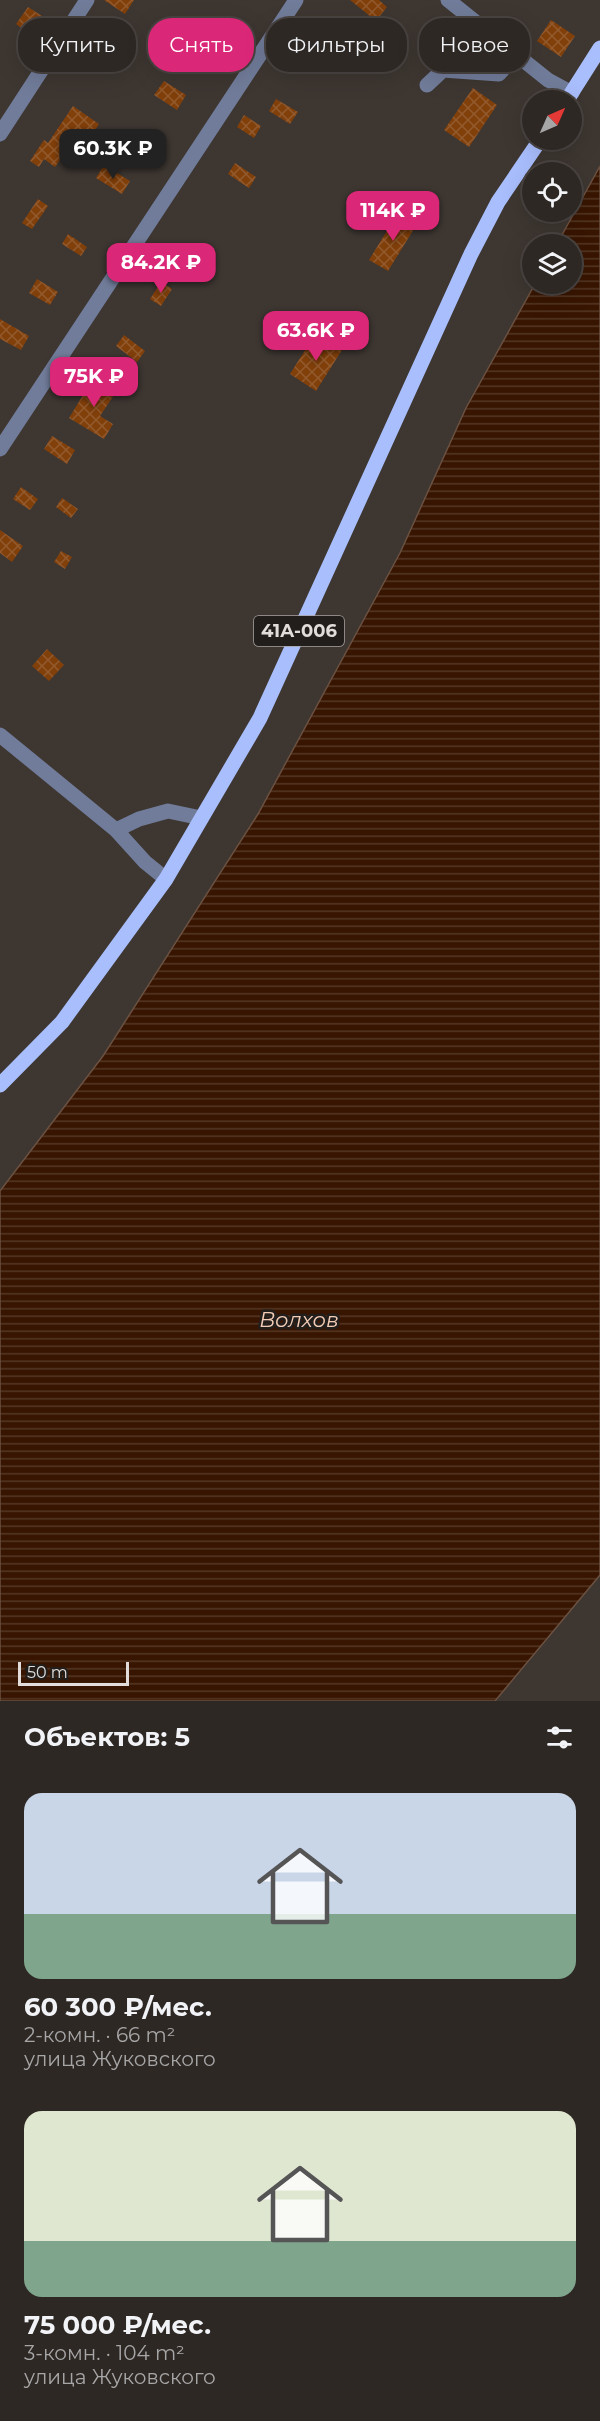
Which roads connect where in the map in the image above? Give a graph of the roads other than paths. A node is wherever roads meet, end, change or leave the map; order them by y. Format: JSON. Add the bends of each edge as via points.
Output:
{"nodes":[{"id":1,"x":87,"y":0,"type":"edge"},
{"id":2,"x":296,"y":0,"type":"edge"},
{"id":3,"x":448,"y":0,"type":"edge"},
{"id":4,"x":471,"y":18,"type":"edge"},
{"id":5,"x":600,"y":48,"type":"edge"},
{"id":6,"x":530,"y":65,"type":"edge"},
{"id":7,"x":441,"y":72,"type":"edge"},
{"id":8,"x":471,"y":72,"type":"edge"},
{"id":9,"x":501,"y":72,"type":"edge"},
{"id":10,"x":427,"y":85,"type":"dead end"},
{"id":11,"x":560,"y":90,"type":"edge"},
{"id":12,"x":573,"y":90,"type":"edge"},
{"id":13,"x":0,"y":134,"type":"edge"},
{"id":14,"x":533,"y":150,"type":"edge"},
{"id":15,"x":0,"y":449,"type":"edge"},
{"id":16,"x":0,"y":735,"type":"edge"},
{"id":17,"x":201,"y":819,"type":"junction"},
{"id":18,"x":116,"y":830,"type":"junction"},
{"id":19,"x":166,"y":879,"type":"junction"},
{"id":20,"x":0,"y":1085,"type":"edge"}],
"edges":[{"from":1,"to":13,"type":"street"},
{"from":2,"to":15,"type":"street"},
{"from":3,"to":4,"type":"street"},
{"from":5,"to":12,"type":"main road"},
{"from":6,"to":11,"type":"street"},
{"from":7,"to":10,"type":"street"},
{"from":8,"to":9,"type":"street"},
{"from":14,"to":17,"type":"main road","number":"41А-006","via":[[498,202],[471,254],[260,718]]},
{"from":16,"to":18,"type":"street"},
{"from":17,"to":18,"type":"street","via":[[168,811]]},
{"from":17,"to":19,"type":"main road","number":"41А-006"},
{"from":18,"to":19,"type":"street"},
{"from":19,"to":20,"type":"main road","number":"41А-006","via":[[62,1022]]}]}
